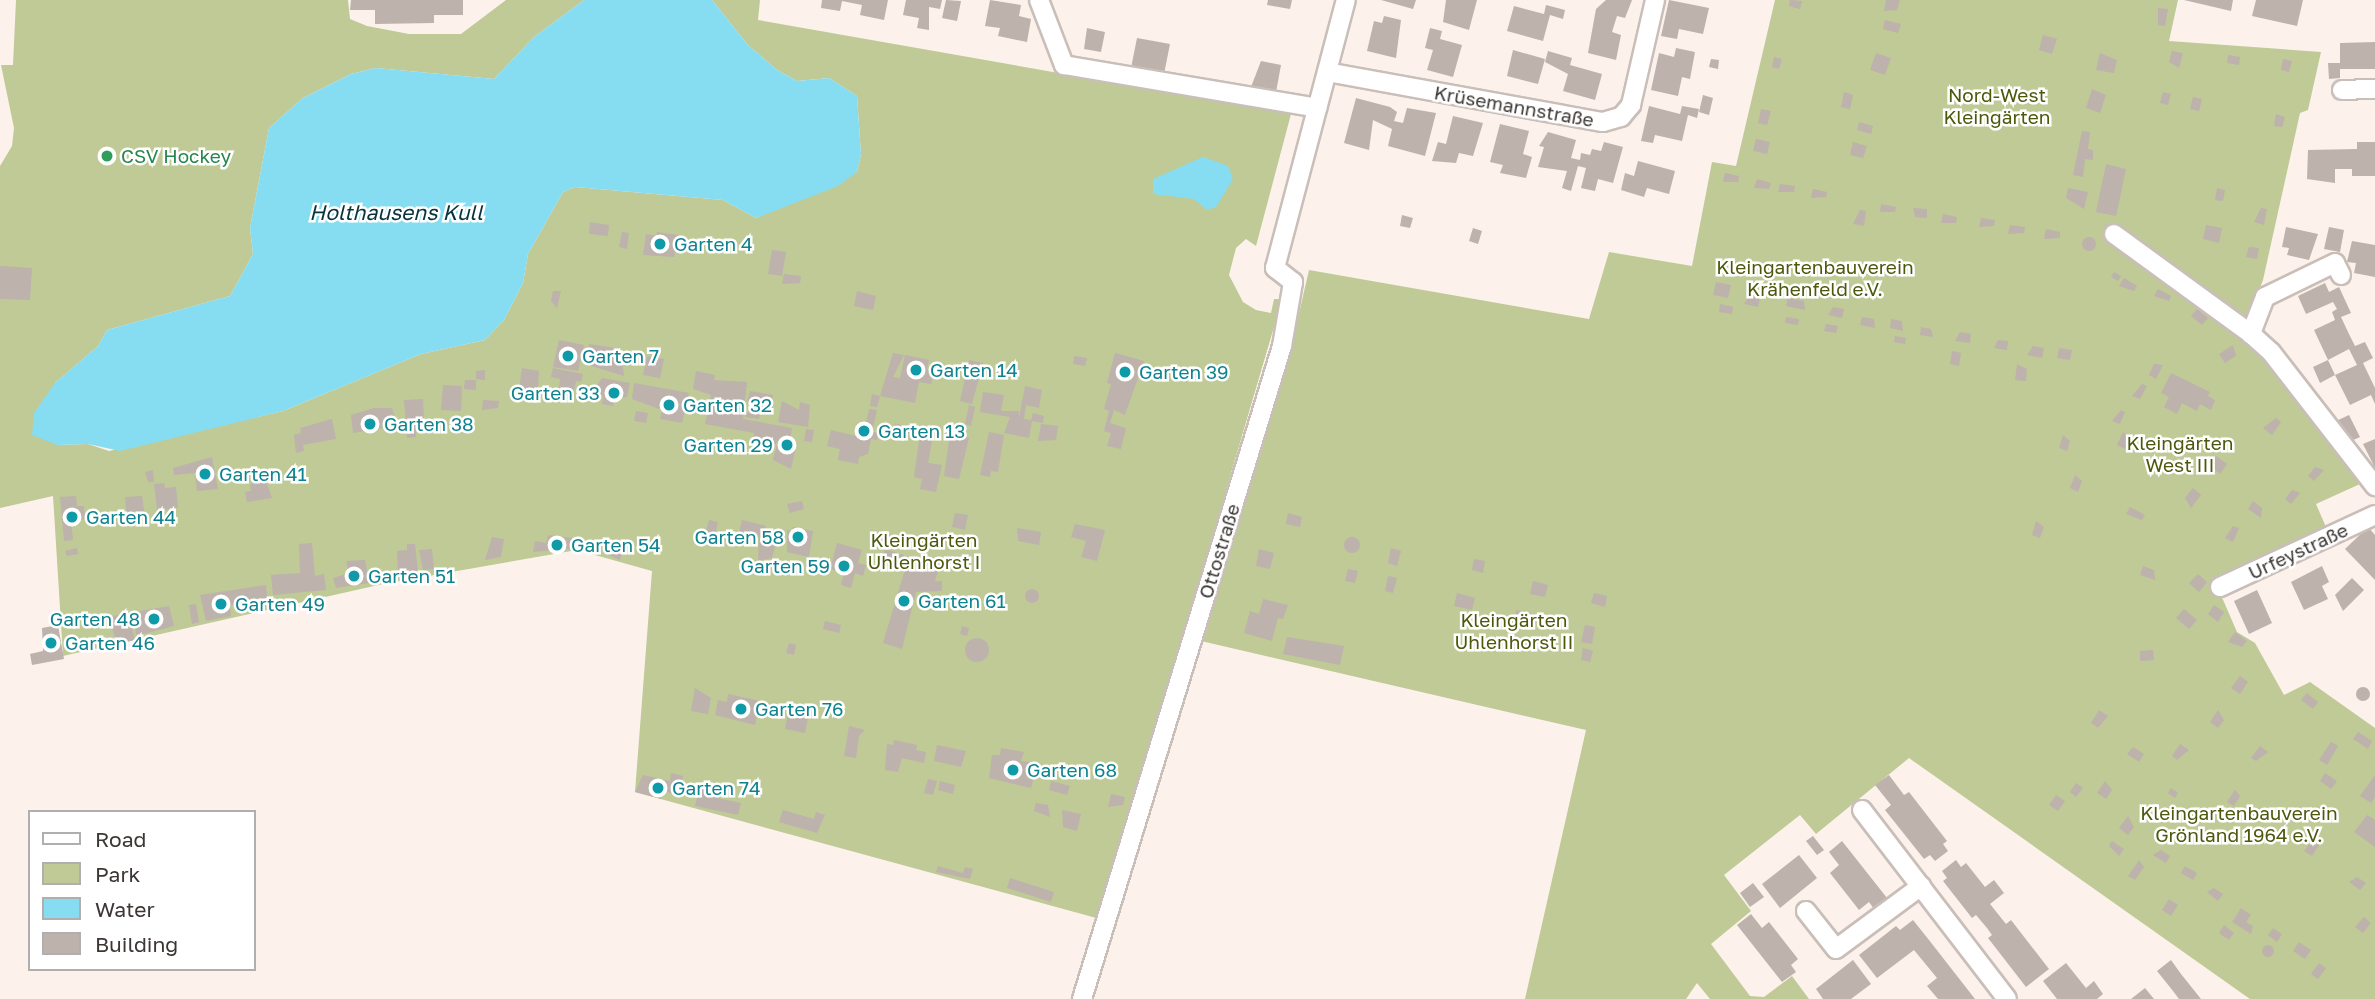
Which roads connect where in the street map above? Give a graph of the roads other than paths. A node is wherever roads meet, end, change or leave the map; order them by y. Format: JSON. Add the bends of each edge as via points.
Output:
{"nodes":[{"id":1,"x":1039,"y":0,"type":"edge"},
{"id":2,"x":1346,"y":0,"type":"edge"},
{"id":3,"x":1655,"y":0,"type":"edge"},
{"id":4,"x":1327,"y":72,"type":"junction"},
{"id":5,"x":2375,"y":89,"type":"edge"},
{"id":6,"x":2342,"y":90,"type":"dead end"},
{"id":7,"x":1317,"y":108,"type":"junction"},
{"id":8,"x":2115,"y":234,"type":"dead end"},
{"id":9,"x":2341,"y":275,"type":"dead end"},
{"id":10,"x":2251,"y":334,"type":"junction"},
{"id":11,"x":2375,"y":486,"type":"edge"},
{"id":12,"x":2375,"y":515,"type":"edge"},
{"id":13,"x":2220,"y":587,"type":"dead end"},
{"id":14,"x":1862,"y":810,"type":"dead end"},
{"id":15,"x":1920,"y":886,"type":"junction"},
{"id":16,"x":1806,"y":911,"type":"dead end"},
{"id":17,"x":1082,"y":999,"type":"edge"},
{"id":18,"x":2007,"y":999,"type":"edge"}],
"edges":[{"from":1,"to":7,"type":"street","via":[[1064,65]]},
{"from":2,"to":4,"type":"street","name":"Ottostraße"},
{"from":3,"to":4,"type":"street","name":"Krüsemannstraße","via":[[1631,105],[1621,117],[1603,122]]},
{"from":4,"to":7,"type":"street","name":"Ottostraße"},
{"from":5,"to":6,"type":"street"},
{"from":7,"to":17,"type":"street","name":"Ottostraße","via":[[1275,268],[1293,282],[1282,346]]},
{"from":8,"to":10,"type":"street"},
{"from":9,"to":10,"type":"street","via":[[2335,263],[2265,297]]},
{"from":10,"to":11,"type":"street","via":[[2271,352]]},
{"from":12,"to":13,"type":"street","name":"Urfeystraße"},
{"from":14,"to":15,"type":"street"},
{"from":15,"to":16,"type":"street","via":[[1836,949]]},
{"from":15,"to":18,"type":"street"}]}
